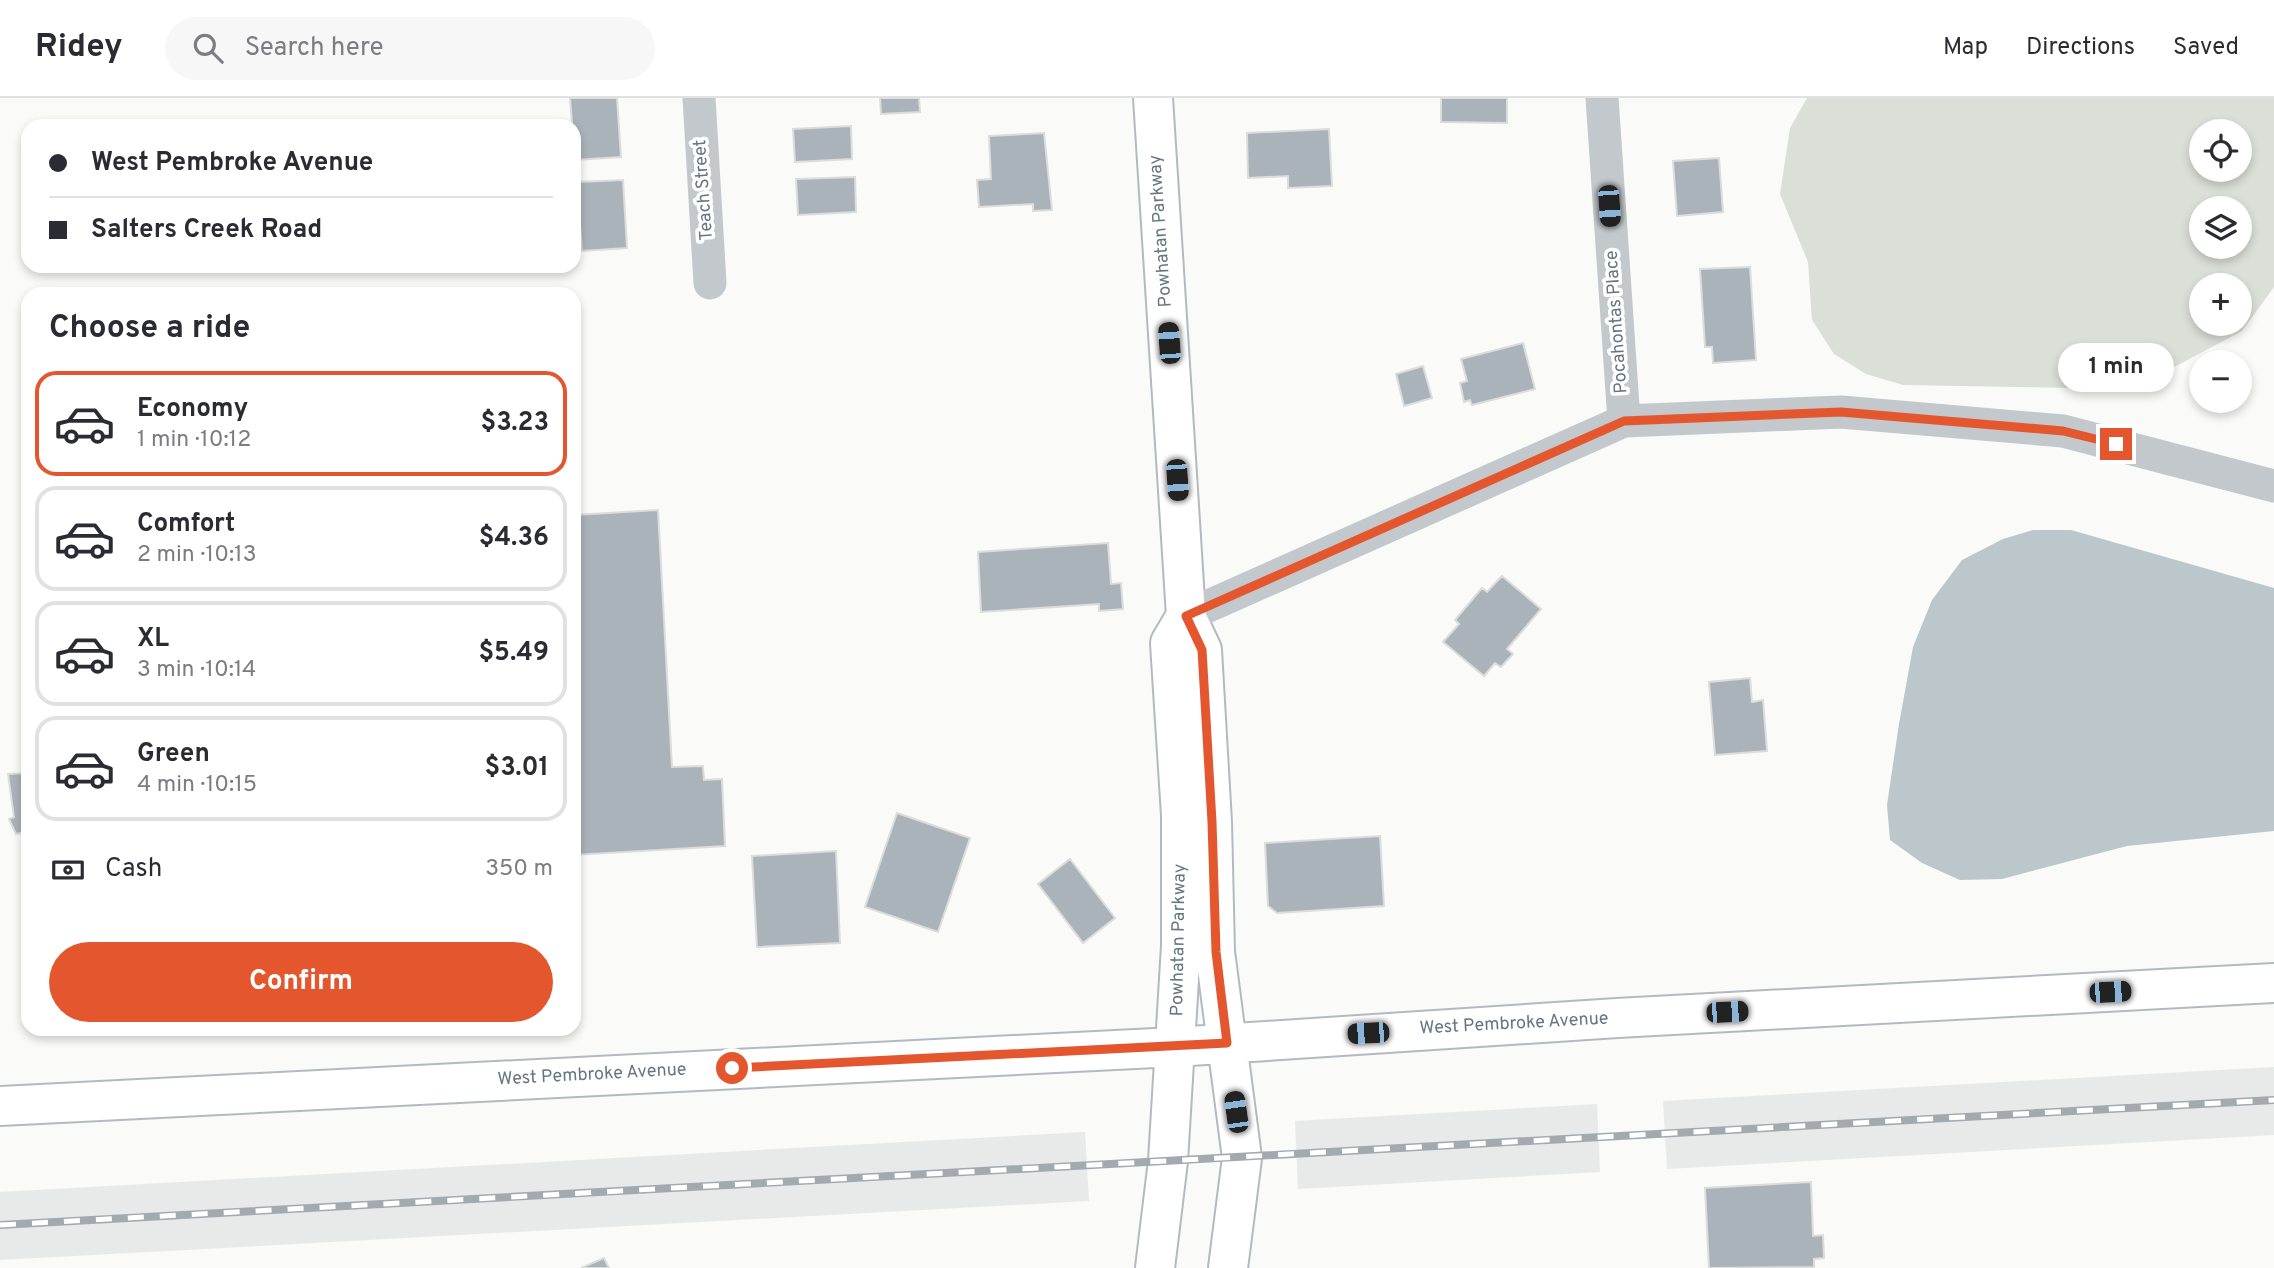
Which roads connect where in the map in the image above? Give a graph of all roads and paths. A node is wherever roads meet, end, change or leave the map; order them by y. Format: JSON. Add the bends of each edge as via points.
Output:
{"nodes":[{"id":1,"x":699,"y":98,"type":"edge"},
{"id":2,"x":1153,"y":98,"type":"edge"},
{"id":3,"x":1602,"y":98,"type":"edge"},
{"id":4,"x":710,"y":283,"type":"dead end"},
{"id":5,"x":1624,"y":421,"type":"junction"},
{"id":6,"x":2274,"y":486,"type":"edge"},
{"id":7,"x":1186,"y":616,"type":"junction"},
{"id":8,"x":2274,"y":983,"type":"edge"},
{"id":9,"x":1227,"y":1043,"type":"junction"},
{"id":10,"x":1175,"y":1046,"type":"junction"},
{"id":11,"x":0,"y":1106,"type":"edge"},
{"id":12,"x":1156,"y":1268,"type":"edge"},
{"id":13,"x":1228,"y":1268,"type":"edge"}],
"edges":[{"from":1,"to":4,"type":"street","name":"Teach Street"},
{"from":2,"to":7,"type":"main road","name":"Powhatan Parkway"},
{"from":3,"to":5,"type":"street","name":"Pocahontas Place"},
{"from":5,"to":6,"type":"street","via":[[1841,412],[2063,431]]},
{"from":5,"to":7,"type":"street"},
{"from":7,"to":9,"type":"main road","name":"Powhatan Parkway","via":[[1202,650],[1216,952]]},
{"from":7,"to":10,"type":"main road","name":"Powhatan Parkway","via":[[1170,643],[1181,815]]},
{"from":8,"to":9,"type":"main road","name":"West Pembroke Avenue"},
{"from":9,"to":10,"type":"main road","name":"West Pembroke Avenue"},
{"from":9,"to":13,"type":"main road","name":"Powhatan Parkway","via":[[1242,1158]]},
{"from":10,"to":11,"type":"main road","name":"West Pembroke Avenue"},
{"from":10,"to":12,"type":"main road","name":"Powhatan Parkway"}]}
